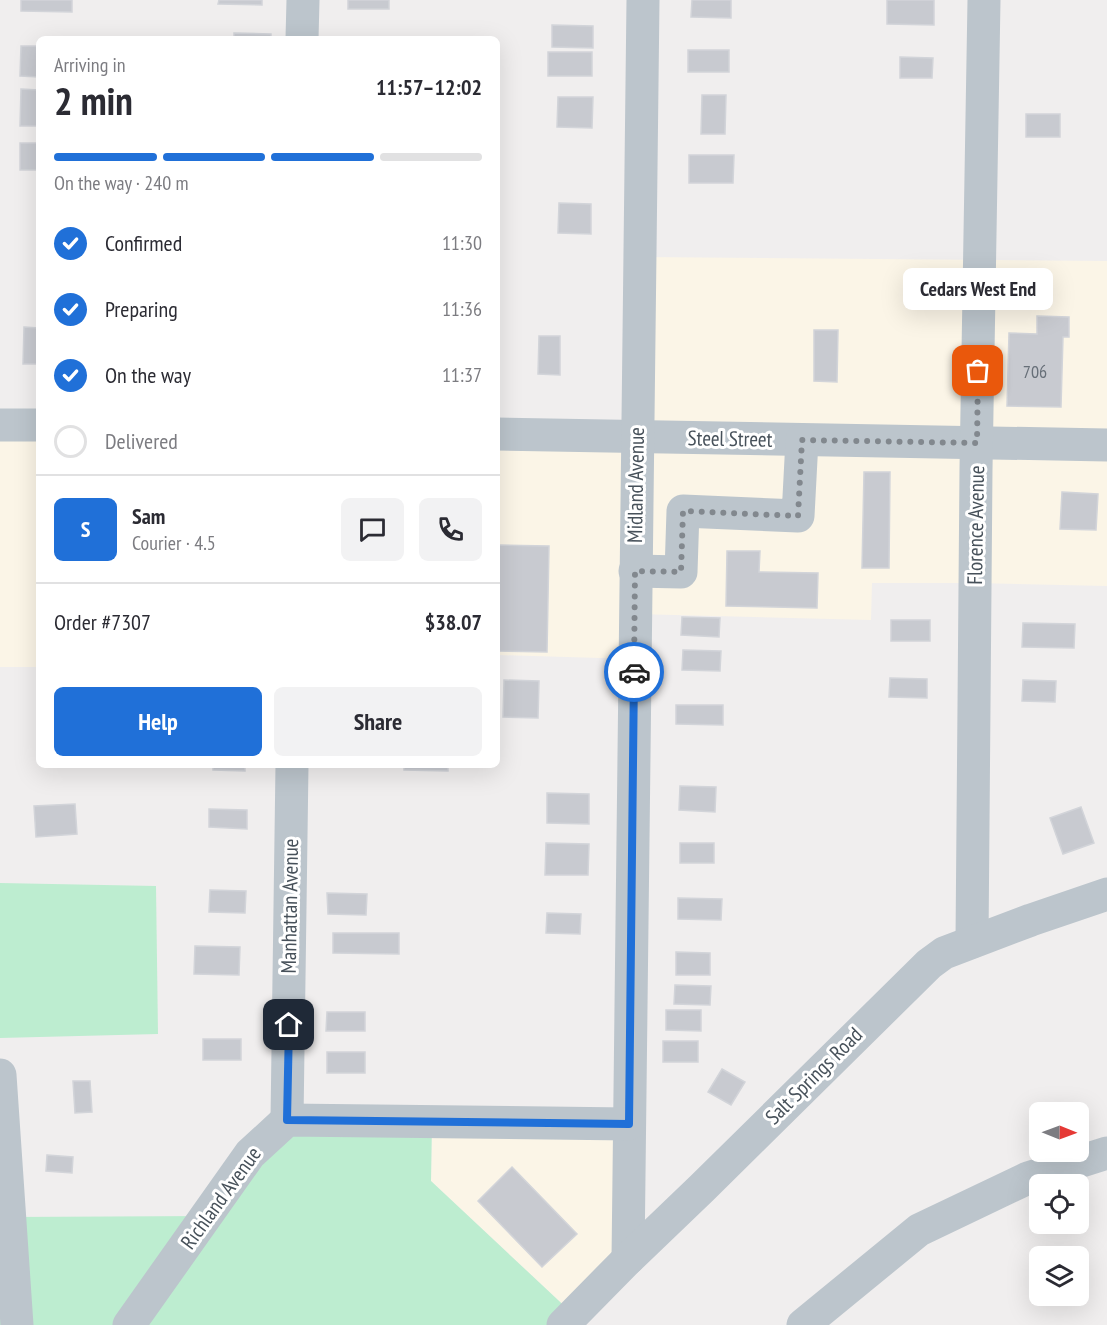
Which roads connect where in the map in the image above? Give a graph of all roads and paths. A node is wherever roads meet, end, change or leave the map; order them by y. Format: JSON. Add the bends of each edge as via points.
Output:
{"nodes":[{"id":1,"x":303,"y":0,"type":"edge"},
{"id":2,"x":643,"y":0,"type":"edge"},
{"id":3,"x":984,"y":0,"type":"edge"},
{"id":4,"x":302,"y":36,"type":"edge"},
{"id":5,"x":0,"y":425,"type":"edge"},
{"id":6,"x":36,"y":425,"type":"edge"},
{"id":7,"x":500,"y":434,"type":"edge"},
{"id":8,"x":637,"y":437,"type":"junction"},
{"id":9,"x":802,"y":440,"type":"junction"},
{"id":10,"x":977,"y":443,"type":"junction"},
{"id":11,"x":1107,"y":445,"type":"edge"},
{"id":12,"x":635,"y":571,"type":"junction"},
{"id":13,"x":292,"y":768,"type":"edge"},
{"id":14,"x":1107,"y":894,"type":"edge"},
{"id":15,"x":972,"y":942,"type":"junction"},
{"id":16,"x":0,"y":1075,"type":"edge"},
{"id":17,"x":287,"y":1120,"type":"junction"},
{"id":18,"x":629,"y":1124,"type":"junction"},
{"id":19,"x":1107,"y":1153,"type":"edge"},
{"id":20,"x":627,"y":1259,"type":"junction"},
{"id":21,"x":16,"y":1325,"type":"edge"},
{"id":22,"x":129,"y":1325,"type":"edge"},
{"id":23,"x":563,"y":1325,"type":"edge"},
{"id":24,"x":804,"y":1325,"type":"edge"}],
"edges":[{"from":1,"to":4,"type":"street"},
{"from":2,"to":8,"type":"street","name":"Midland Avenue"},
{"from":3,"to":10,"type":"street","name":"Florence Avenue"},
{"from":5,"to":6,"type":"street"},
{"from":7,"to":8,"type":"street","name":"Steel Street"},
{"from":8,"to":9,"type":"street","name":"Steel Street"},
{"from":8,"to":12,"type":"street","name":"Midland Avenue"},
{"from":9,"to":10,"type":"street","name":"Steel Street"},
{"from":9,"to":12,"type":"street","via":[[798,516],[683,511],[681,572]]},
{"from":10,"to":11,"type":"street","name":"Steel Street"},
{"from":10,"to":15,"type":"street","name":"Florence Avenue"},
{"from":12,"to":18,"type":"street","name":"Midland Avenue"},
{"from":13,"to":17,"type":"street","name":"Manhattan Avenue"},
{"from":14,"to":15,"type":"street","name":"Salt Springs Road"},
{"from":15,"to":20,"type":"street","name":"Salt Springs Road","via":[[944,953],[915,976]]},
{"from":16,"to":21,"type":"street"},
{"from":17,"to":18,"type":"street"},
{"from":17,"to":22,"type":"street","name":"Richland Avenue","via":[[250,1154]]},
{"from":18,"to":20,"type":"street","name":"Midland Avenue"},
{"from":19,"to":24,"type":"street","via":[[1028,1178],[919,1230]]},
{"from":20,"to":23,"type":"street","name":"Salt Springs Road"}]}
